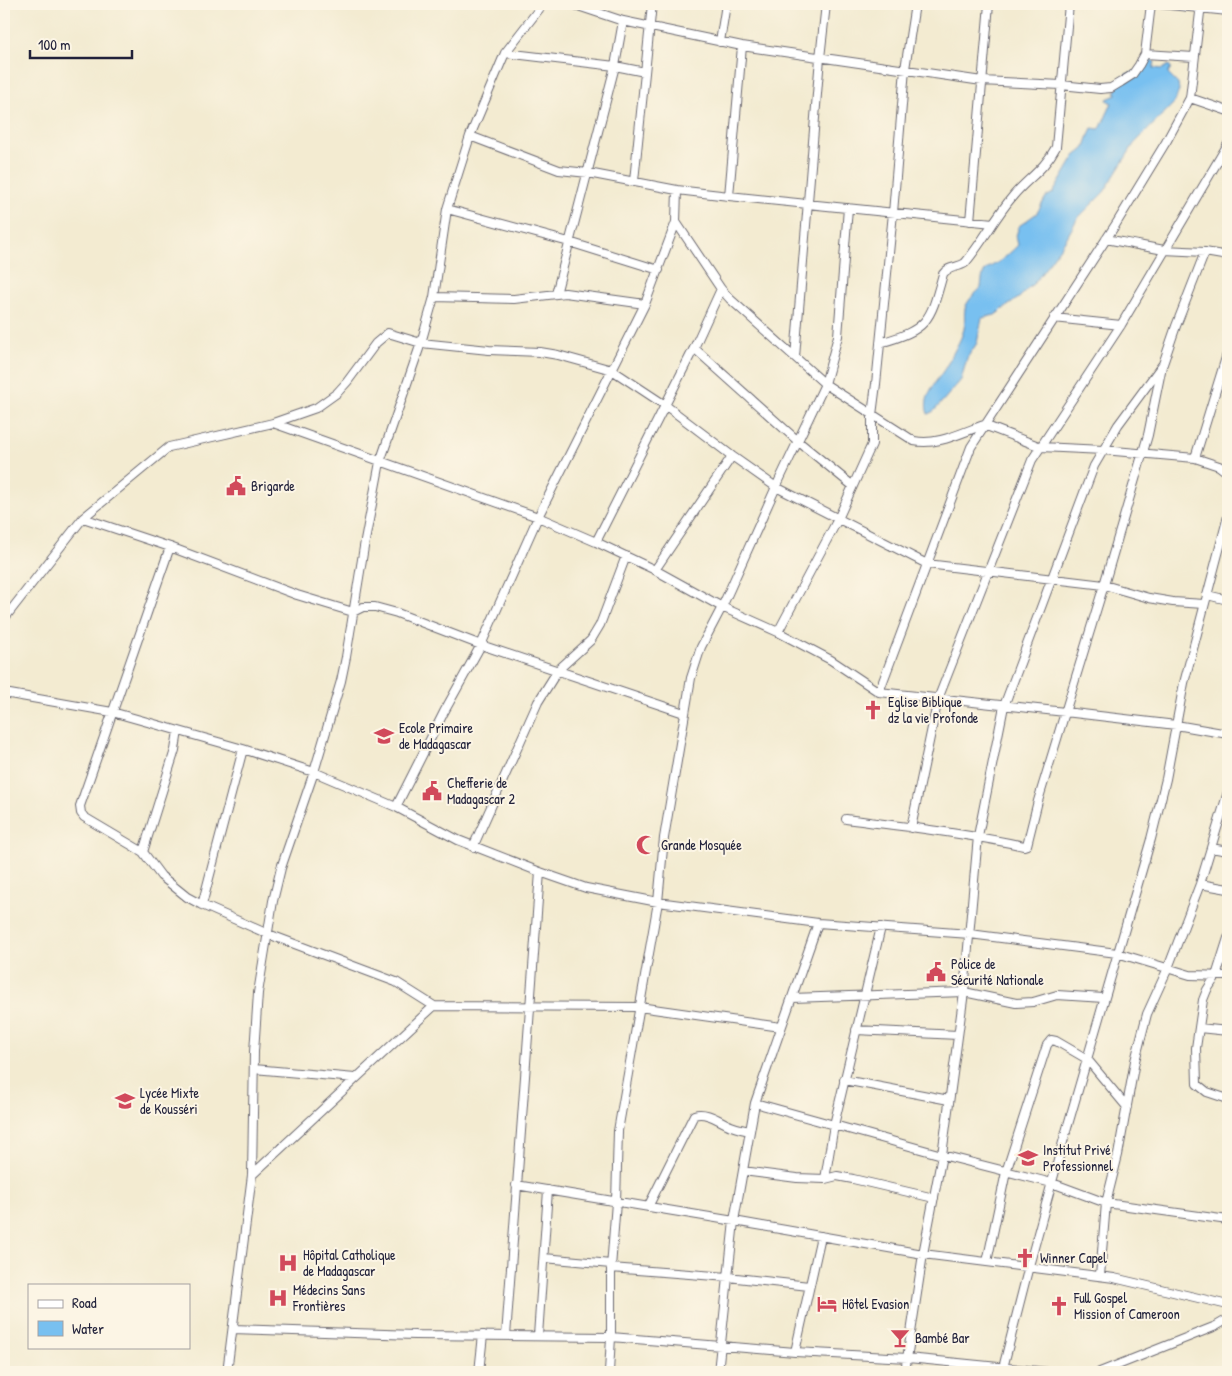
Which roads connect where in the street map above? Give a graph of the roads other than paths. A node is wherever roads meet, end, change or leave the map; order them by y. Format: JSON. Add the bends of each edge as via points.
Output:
{"nodes":[{"id":1,"x":543,"y":4,"type":"edge"},
{"id":2,"x":572,"y":4,"type":"edge"},
{"id":3,"x":652,"y":4,"type":"edge"},
{"id":4,"x":726,"y":4,"type":"edge"},
{"id":5,"x":826,"y":4,"type":"edge"},
{"id":6,"x":915,"y":4,"type":"edge"},
{"id":7,"x":989,"y":4,"type":"edge"},
{"id":8,"x":1069,"y":4,"type":"edge"},
{"id":9,"x":1150,"y":4,"type":"edge"},
{"id":10,"x":1160,"y":4,"type":"edge"},
{"id":11,"x":1201,"y":6,"type":"edge"},
{"id":12,"x":1228,"y":11,"type":"edge"},
{"id":13,"x":623,"y":21,"type":"junction"},
{"id":14,"x":649,"y":27,"type":"junction"},
{"id":15,"x":720,"y":42,"type":"junction"},
{"id":16,"x":742,"y":46,"type":"junction"},
{"id":17,"x":505,"y":53,"type":"junction"},
{"id":18,"x":1145,"y":54,"type":"junction"},
{"id":19,"x":1194,"y":57,"type":"junction"},
{"id":20,"x":820,"y":58,"type":"junction"},
{"id":21,"x":615,"y":66,"type":"junction"},
{"id":22,"x":905,"y":70,"type":"junction"},
{"id":23,"x":644,"y":72,"type":"junction"},
{"id":24,"x":982,"y":81,"type":"junction"},
{"id":25,"x":1061,"y":85,"type":"junction"},
{"id":26,"x":1190,"y":98,"type":"junction"},
{"id":27,"x":1228,"y":111,"type":"edge"},
{"id":28,"x":470,"y":136,"type":"junction"},
{"id":29,"x":1228,"y":144,"type":"edge"},
{"id":30,"x":588,"y":174,"type":"junction"},
{"id":31,"x":634,"y":181,"type":"junction"},
{"id":32,"x":677,"y":190,"type":"junction"},
{"id":33,"x":729,"y":196,"type":"junction"},
{"id":34,"x":809,"y":205,"type":"junction"},
{"id":35,"x":848,"y":208,"type":"junction"},
{"id":36,"x":447,"y":209,"type":"junction"},
{"id":37,"x":893,"y":213,"type":"junction"},
{"id":38,"x":970,"y":221,"type":"junction"},
{"id":39,"x":676,"y":222,"type":"junction"},
{"id":40,"x":992,"y":223,"type":"junction"},
{"id":41,"x":1106,"y":238,"type":"junction"},
{"id":42,"x":569,"y":242,"type":"junction"},
{"id":43,"x":1164,"y":250,"type":"junction"},
{"id":44,"x":1205,"y":252,"type":"junction"},
{"id":45,"x":1228,"y":256,"type":"edge"},
{"id":46,"x":659,"y":270,"type":"junction"},
{"id":47,"x":721,"y":289,"type":"junction"},
{"id":48,"x":556,"y":294,"type":"junction"},
{"id":49,"x":434,"y":297,"type":"junction"},
{"id":50,"x":645,"y":304,"type":"junction"},
{"id":51,"x":1054,"y":318,"type":"junction"},
{"id":52,"x":1121,"y":325,"type":"junction"},
{"id":53,"x":421,"y":343,"type":"junction"},
{"id":54,"x":880,"y":343,"type":"junction"},
{"id":55,"x":694,"y":348,"type":"junction"},
{"id":56,"x":1228,"y":351,"type":"edge"},
{"id":57,"x":795,"y":357,"type":"junction"},
{"id":58,"x":1163,"y":364,"type":"junction"},
{"id":59,"x":612,"y":370,"type":"junction"},
{"id":60,"x":825,"y":384,"type":"junction"},
{"id":61,"x":665,"y":404,"type":"junction"},
{"id":62,"x":872,"y":415,"type":"junction"},
{"id":63,"x":273,"y":423,"type":"junction"},
{"id":64,"x":984,"y":425,"type":"junction"},
{"id":65,"x":799,"y":442,"type":"junction"},
{"id":66,"x":1041,"y":447,"type":"junction"},
{"id":67,"x":1102,"y":450,"type":"junction"},
{"id":68,"x":1143,"y":454,"type":"junction"},
{"id":69,"x":732,"y":456,"type":"junction"},
{"id":70,"x":1195,"y":458,"type":"junction"},
{"id":71,"x":380,"y":462,"type":"junction"},
{"id":72,"x":1228,"y":473,"type":"edge"},
{"id":73,"x":853,"y":486,"type":"junction"},
{"id":74,"x":776,"y":487,"type":"junction"},
{"id":75,"x":538,"y":516,"type":"junction"},
{"id":76,"x":1228,"y":516,"type":"edge"},
{"id":77,"x":83,"y":518,"type":"junction"},
{"id":78,"x":838,"y":519,"type":"junction"},
{"id":79,"x":596,"y":542,"type":"junction"},
{"id":80,"x":170,"y":547,"type":"junction"},
{"id":81,"x":626,"y":556,"type":"junction"},
{"id":82,"x":927,"y":564,"type":"junction"},
{"id":83,"x":655,"y":570,"type":"junction"},
{"id":84,"x":989,"y":571,"type":"junction"},
{"id":85,"x":1053,"y":578,"type":"junction"},
{"id":86,"x":1104,"y":585,"type":"junction"},
{"id":87,"x":1207,"y":595,"type":"junction"},
{"id":88,"x":1228,"y":600,"type":"edge"},
{"id":89,"x":1204,"y":604,"type":"junction"},
{"id":90,"x":722,"y":607,"type":"junction"},
{"id":91,"x":353,"y":612,"type":"junction"},
{"id":92,"x":4,"y":619,"type":"edge"},
{"id":93,"x":778,"y":632,"type":"junction"},
{"id":94,"x":481,"y":645,"type":"junction"},
{"id":95,"x":558,"y":670,"type":"junction"},
{"id":96,"x":879,"y":692,"type":"junction"},
{"id":97,"x":4,"y":693,"type":"edge"},
{"id":98,"x":938,"y":699,"type":"junction"},
{"id":99,"x":1004,"y":706,"type":"junction"},
{"id":100,"x":112,"y":712,"type":"junction"},
{"id":101,"x":1065,"y":712,"type":"junction"},
{"id":102,"x":684,"y":713,"type":"junction"},
{"id":103,"x":1176,"y":725,"type":"junction"},
{"id":104,"x":178,"y":731,"type":"junction"},
{"id":105,"x":1228,"y":734,"type":"edge"},
{"id":106,"x":243,"y":749,"type":"junction"},
{"id":107,"x":314,"y":772,"type":"junction"},
{"id":108,"x":1228,"y":792,"type":"edge"},
{"id":109,"x":396,"y":807,"type":"junction"},
{"id":110,"x":846,"y":819,"type":"dead end"},
{"id":111,"x":911,"y":828,"type":"junction"},
{"id":112,"x":978,"y":836,"type":"junction"},
{"id":113,"x":473,"y":847,"type":"junction"},
{"id":114,"x":1211,"y":848,"type":"junction"},
{"id":115,"x":1228,"y":851,"type":"edge"},
{"id":116,"x":143,"y":852,"type":"junction"},
{"id":117,"x":540,"y":872,"type":"junction"},
{"id":118,"x":1200,"y":884,"type":"junction"},
{"id":119,"x":1228,"y":889,"type":"edge"},
{"id":120,"x":658,"y":902,"type":"junction"},
{"id":121,"x":202,"y":905,"type":"junction"},
{"id":122,"x":818,"y":923,"type":"junction"},
{"id":123,"x":881,"y":928,"type":"junction"},
{"id":124,"x":268,"y":934,"type":"junction"},
{"id":125,"x":970,"y":934,"type":"junction"},
{"id":126,"x":1228,"y":938,"type":"edge"},
{"id":127,"x":1117,"y":953,"type":"junction"},
{"id":128,"x":1168,"y":968,"type":"junction"},
{"id":129,"x":1216,"y":976,"type":"junction"},
{"id":130,"x":1228,"y":976,"type":"edge"},
{"id":131,"x":964,"y":992,"type":"junction"},
{"id":132,"x":864,"y":996,"type":"junction"},
{"id":133,"x":792,"y":998,"type":"junction"},
{"id":134,"x":1104,"y":998,"type":"junction"},
{"id":135,"x":434,"y":1006,"type":"junction"},
{"id":136,"x":529,"y":1006,"type":"junction"},
{"id":137,"x":639,"y":1007,"type":"junction"},
{"id":138,"x":780,"y":1027,"type":"junction"},
{"id":139,"x":1199,"y":1028,"type":"junction"},
{"id":140,"x":856,"y":1030,"type":"junction"},
{"id":141,"x":1228,"y":1031,"type":"edge"},
{"id":142,"x":958,"y":1035,"type":"junction"},
{"id":143,"x":1086,"y":1059,"type":"junction"},
{"id":144,"x":254,"y":1069,"type":"junction"},
{"id":145,"x":355,"y":1078,"type":"junction"},
{"id":146,"x":844,"y":1080,"type":"junction"},
{"id":147,"x":1228,"y":1099,"type":"edge"},
{"id":148,"x":949,"y":1100,"type":"junction"},
{"id":149,"x":755,"y":1102,"type":"junction"},
{"id":150,"x":1127,"y":1107,"type":"junction"},
{"id":151,"x":834,"y":1125,"type":"junction"},
{"id":152,"x":750,"y":1131,"type":"junction"},
{"id":153,"x":942,"y":1155,"type":"junction"},
{"id":154,"x":743,"y":1171,"type":"junction"},
{"id":155,"x":1006,"y":1172,"type":"junction"},
{"id":156,"x":252,"y":1175,"type":"junction"},
{"id":157,"x":825,"y":1179,"type":"junction"},
{"id":158,"x":1052,"y":1183,"type":"junction"},
{"id":159,"x":516,"y":1185,"type":"junction"},
{"id":160,"x":548,"y":1190,"type":"junction"},
{"id":161,"x":934,"y":1198,"type":"junction"},
{"id":162,"x":616,"y":1202,"type":"junction"},
{"id":163,"x":1106,"y":1203,"type":"junction"},
{"id":164,"x":648,"y":1207,"type":"junction"},
{"id":165,"x":1228,"y":1220,"type":"edge"},
{"id":166,"x":734,"y":1221,"type":"junction"},
{"id":167,"x":821,"y":1236,"type":"junction"},
{"id":168,"x":924,"y":1254,"type":"junction"},
{"id":169,"x":544,"y":1258,"type":"junction"},
{"id":170,"x":987,"y":1262,"type":"junction"},
{"id":171,"x":611,"y":1266,"type":"junction"},
{"id":172,"x":1029,"y":1266,"type":"junction"},
{"id":173,"x":728,"y":1276,"type":"junction"},
{"id":174,"x":1100,"y":1276,"type":"junction"},
{"id":175,"x":809,"y":1286,"type":"junction"},
{"id":176,"x":1228,"y":1305,"type":"edge"},
{"id":177,"x":1228,"y":1319,"type":"edge"},
{"id":178,"x":233,"y":1329,"type":"junction"},
{"id":179,"x":483,"y":1335,"type":"junction"},
{"id":180,"x":506,"y":1336,"type":"junction"},
{"id":181,"x":538,"y":1336,"type":"junction"},
{"id":182,"x":611,"y":1337,"type":"junction"},
{"id":183,"x":720,"y":1345,"type":"junction"},
{"id":184,"x":795,"y":1352,"type":"junction"},
{"id":185,"x":908,"y":1358,"type":"junction"},
{"id":186,"x":1003,"y":1370,"type":"edge"},
{"id":187,"x":227,"y":1372,"type":"edge"},
{"id":188,"x":479,"y":1372,"type":"edge"},
{"id":189,"x":609,"y":1372,"type":"edge"},
{"id":190,"x":718,"y":1372,"type":"edge"},
{"id":191,"x":905,"y":1372,"type":"edge"},
{"id":192,"x":1048,"y":1372,"type":"edge"},
{"id":193,"x":1100,"y":1372,"type":"edge"}],
"edges":[{"from":1,"to":17,"type":"street"},
{"from":2,"to":13,"type":"street"},
{"from":3,"to":14,"type":"street"},
{"from":4,"to":15,"type":"street"},
{"from":5,"to":20,"type":"street"},
{"from":6,"to":22,"type":"street"},
{"from":7,"to":24,"type":"street"},
{"from":8,"to":25,"type":"street"},
{"from":9,"to":18,"type":"street"},
{"from":10,"to":11,"type":"street"},
{"from":11,"to":12,"type":"street"},
{"from":11,"to":19,"type":"street"},
{"from":13,"to":14,"type":"street"},
{"from":13,"to":21,"type":"street"},
{"from":14,"to":15,"type":"street"},
{"from":14,"to":23,"type":"street"},
{"from":15,"to":16,"type":"street"},
{"from":16,"to":20,"type":"street"},
{"from":16,"to":33,"type":"street"},
{"from":17,"to":21,"type":"street"},
{"from":17,"to":28,"type":"street"},
{"from":18,"to":19,"type":"street"},
{"from":18,"to":25,"type":"street","via":[[1132,75],[1111,88]]},
{"from":19,"to":26,"type":"street"},
{"from":20,"to":22,"type":"street"},
{"from":20,"to":34,"type":"street"},
{"from":21,"to":23,"type":"street"},
{"from":21,"to":30,"type":"street"},
{"from":22,"to":24,"type":"street"},
{"from":22,"to":37,"type":"street"},
{"from":23,"to":31,"type":"street"},
{"from":24,"to":25,"type":"street"},
{"from":24,"to":38,"type":"street"},
{"from":25,"to":40,"type":"street","via":[[1056,147],[1043,168],[1013,196]]},
{"from":26,"to":27,"type":"street"},
{"from":26,"to":41,"type":"street"},
{"from":28,"to":30,"type":"street","via":[[559,170]]},
{"from":28,"to":36,"type":"street"},
{"from":29,"to":43,"type":"street"},
{"from":30,"to":31,"type":"street"},
{"from":30,"to":42,"type":"street"},
{"from":31,"to":32,"type":"street"},
{"from":32,"to":33,"type":"street"},
{"from":32,"to":39,"type":"street"},
{"from":33,"to":34,"type":"street"},
{"from":34,"to":35,"type":"street"},
{"from":34,"to":57,"type":"street"},
{"from":35,"to":37,"type":"street"},
{"from":35,"to":60,"type":"street","via":[[838,336]]},
{"from":36,"to":42,"type":"street"},
{"from":36,"to":49,"type":"street"},
{"from":37,"to":38,"type":"street"},
{"from":37,"to":54,"type":"street"},
{"from":38,"to":40,"type":"street"},
{"from":39,"to":46,"type":"street"},
{"from":39,"to":47,"type":"street"},
{"from":40,"to":54,"type":"street","via":[[965,263],[943,274],[930,315],[924,323],[901,337]]},
{"from":41,"to":43,"type":"street"},
{"from":41,"to":51,"type":"street"},
{"from":42,"to":46,"type":"street"},
{"from":42,"to":48,"type":"street"},
{"from":43,"to":44,"type":"street"},
{"from":43,"to":52,"type":"street"},
{"from":44,"to":45,"type":"street"},
{"from":44,"to":58,"type":"street"},
{"from":46,"to":50,"type":"street"},
{"from":47,"to":55,"type":"street"},
{"from":47,"to":57,"type":"street"},
{"from":48,"to":49,"type":"street","via":[[514,299]]},
{"from":48,"to":50,"type":"street"},
{"from":49,"to":53,"type":"street"},
{"from":50,"to":59,"type":"street"},
{"from":51,"to":52,"type":"street"},
{"from":51,"to":64,"type":"street"},
{"from":52,"to":66,"type":"street"},
{"from":53,"to":59,"type":"street","via":[[540,352]]},
{"from":53,"to":63,"type":"street","via":[[388,333],[336,393],[316,408]]},
{"from":53,"to":71,"type":"street"},
{"from":54,"to":62,"type":"street"},
{"from":55,"to":61,"type":"street"},
{"from":55,"to":65,"type":"street"},
{"from":56,"to":70,"type":"street"},
{"from":57,"to":60,"type":"street"},
{"from":58,"to":67,"type":"street"},
{"from":58,"to":68,"type":"street"},
{"from":59,"to":61,"type":"street"},
{"from":59,"to":75,"type":"street"},
{"from":60,"to":62,"type":"street"},
{"from":60,"to":65,"type":"street"},
{"from":61,"to":69,"type":"street"},
{"from":61,"to":79,"type":"street"},
{"from":62,"to":64,"type":"street","via":[[914,441],[921,442],[944,439]]},
{"from":62,"to":73,"type":"street","via":[[872,444]]},
{"from":63,"to":71,"type":"street"},
{"from":63,"to":77,"type":"street","via":[[170,448]]},
{"from":64,"to":66,"type":"street"},
{"from":64,"to":82,"type":"street","via":[[971,447]]},
{"from":65,"to":73,"type":"street"},
{"from":65,"to":74,"type":"street"},
{"from":66,"to":67,"type":"street"},
{"from":66,"to":84,"type":"street","via":[[1032,460]]},
{"from":67,"to":68,"type":"street"},
{"from":67,"to":85,"type":"street"},
{"from":68,"to":70,"type":"street"},
{"from":68,"to":86,"type":"street"},
{"from":69,"to":74,"type":"street"},
{"from":69,"to":83,"type":"street"},
{"from":70,"to":72,"type":"street","via":[[1219,466]]},
{"from":71,"to":75,"type":"street"},
{"from":71,"to":91,"type":"street"},
{"from":73,"to":78,"type":"street"},
{"from":74,"to":78,"type":"street"},
{"from":74,"to":90,"type":"street"},
{"from":75,"to":79,"type":"street"},
{"from":75,"to":94,"type":"street"},
{"from":76,"to":87,"type":"street"},
{"from":77,"to":80,"type":"street"},
{"from":77,"to":92,"type":"street"},
{"from":78,"to":82,"type":"street"},
{"from":78,"to":93,"type":"street"},
{"from":79,"to":81,"type":"street"},
{"from":80,"to":91,"type":"street","via":[[296,595]]},
{"from":80,"to":100,"type":"street"},
{"from":81,"to":83,"type":"street"},
{"from":81,"to":95,"type":"street","via":[[600,625],[591,640]]},
{"from":82,"to":84,"type":"street"},
{"from":82,"to":96,"type":"street"},
{"from":83,"to":90,"type":"street"},
{"from":84,"to":85,"type":"street"},
{"from":84,"to":98,"type":"street"},
{"from":85,"to":86,"type":"street"},
{"from":85,"to":99,"type":"street"},
{"from":86,"to":89,"type":"street","via":[[1149,598]]},
{"from":86,"to":101,"type":"street"},
{"from":87,"to":88,"type":"street"},
{"from":87,"to":89,"type":"street"},
{"from":89,"to":103,"type":"street"},
{"from":90,"to":93,"type":"street"},
{"from":90,"to":102,"type":"street","via":[[701,647]]},
{"from":91,"to":94,"type":"street","via":[[363,607],[375,607]]},
{"from":91,"to":107,"type":"street","via":[[341,681]]},
{"from":93,"to":96,"type":"street","via":[[832,660]]},
{"from":94,"to":95,"type":"street"},
{"from":94,"to":109,"type":"street"},
{"from":95,"to":102,"type":"street"},
{"from":95,"to":113,"type":"street","via":[[538,702]]},
{"from":96,"to":98,"type":"street"},
{"from":97,"to":100,"type":"street"},
{"from":98,"to":99,"type":"street"},
{"from":98,"to":111,"type":"street"},
{"from":99,"to":101,"type":"street"},
{"from":99,"to":112,"type":"street"},
{"from":100,"to":104,"type":"street"},
{"from":100,"to":116,"type":"street","via":[[80,806],[81,813]]},
{"from":101,"to":103,"type":"street"},
{"from":101,"to":112,"type":"street","via":[[1027,845]]},
{"from":102,"to":120,"type":"street","via":[[664,838]]},
{"from":103,"to":105,"type":"street"},
{"from":103,"to":127,"type":"street","via":[[1151,839]]},
{"from":104,"to":106,"type":"street"},
{"from":104,"to":116,"type":"street"},
{"from":106,"to":107,"type":"street"},
{"from":106,"to":121,"type":"street"},
{"from":107,"to":109,"type":"street"},
{"from":107,"to":124,"type":"street","via":[[282,868]]},
{"from":108,"to":114,"type":"street"},
{"from":109,"to":113,"type":"street"},
{"from":110,"to":111,"type":"street"},
{"from":111,"to":112,"type":"street"},
{"from":112,"to":125,"type":"street"},
{"from":113,"to":117,"type":"street"},
{"from":114,"to":115,"type":"street"},
{"from":114,"to":118,"type":"street"},
{"from":116,"to":121,"type":"street","via":[[161,876]]},
{"from":117,"to":120,"type":"street","via":[[586,888]]},
{"from":117,"to":136,"type":"street"},
{"from":118,"to":119,"type":"street"},
{"from":118,"to":128,"type":"street"},
{"from":120,"to":122,"type":"street"},
{"from":120,"to":137,"type":"street"},
{"from":121,"to":124,"type":"street"},
{"from":122,"to":123,"type":"street"},
{"from":122,"to":133,"type":"street"},
{"from":123,"to":125,"type":"street"},
{"from":123,"to":132,"type":"street"},
{"from":124,"to":135,"type":"street","via":[[396,982]]},
{"from":124,"to":144,"type":"street","via":[[258,993]]},
{"from":125,"to":127,"type":"street"},
{"from":125,"to":131,"type":"street"},
{"from":126,"to":129,"type":"street"},
{"from":127,"to":128,"type":"street"},
{"from":127,"to":134,"type":"street"},
{"from":128,"to":129,"type":"street","via":[[1190,975]]},
{"from":128,"to":150,"type":"street","via":[[1147,1014]]},
{"from":129,"to":130,"type":"street"},
{"from":129,"to":139,"type":"street","via":[[1203,1000]]},
{"from":131,"to":132,"type":"street"},
{"from":131,"to":134,"type":"street","via":[[1016,1003],[1057,995]]},
{"from":131,"to":142,"type":"street"},
{"from":132,"to":133,"type":"street"},
{"from":132,"to":140,"type":"street"},
{"from":133,"to":138,"type":"street"},
{"from":134,"to":143,"type":"street"},
{"from":135,"to":136,"type":"street"},
{"from":135,"to":145,"type":"street"},
{"from":136,"to":137,"type":"street"},
{"from":136,"to":159,"type":"street"},
{"from":137,"to":138,"type":"street"},
{"from":137,"to":162,"type":"street","via":[[618,1131]]},
{"from":138,"to":149,"type":"street"},
{"from":139,"to":141,"type":"street"},
{"from":139,"to":147,"type":"street","via":[[1196,1084],[1207,1092]]},
{"from":140,"to":142,"type":"street"},
{"from":140,"to":146,"type":"street"},
{"from":142,"to":148,"type":"street"},
{"from":143,"to":150,"type":"street"},
{"from":143,"to":155,"type":"street","via":[[1051,1040],[1047,1045]]},
{"from":143,"to":158,"type":"street"},
{"from":144,"to":145,"type":"street"},
{"from":144,"to":156,"type":"street"},
{"from":145,"to":156,"type":"street"},
{"from":146,"to":148,"type":"street"},
{"from":146,"to":151,"type":"street"},
{"from":148,"to":153,"type":"street"},
{"from":149,"to":151,"type":"street"},
{"from":149,"to":152,"type":"street"},
{"from":150,"to":163,"type":"street"},
{"from":151,"to":153,"type":"street"},
{"from":151,"to":157,"type":"street"},
{"from":152,"to":154,"type":"street"},
{"from":152,"to":164,"type":"street","via":[[712,1116],[694,1115]]},
{"from":153,"to":155,"type":"street"},
{"from":153,"to":161,"type":"street"},
{"from":154,"to":157,"type":"street"},
{"from":154,"to":166,"type":"street"},
{"from":155,"to":158,"type":"street"},
{"from":155,"to":170,"type":"street"},
{"from":156,"to":178,"type":"street"},
{"from":157,"to":161,"type":"street","via":[[837,1176]]},
{"from":158,"to":163,"type":"street"},
{"from":158,"to":172,"type":"street"},
{"from":159,"to":160,"type":"street"},
{"from":159,"to":180,"type":"street"},
{"from":160,"to":162,"type":"street"},
{"from":160,"to":169,"type":"street"},
{"from":161,"to":168,"type":"street"},
{"from":162,"to":164,"type":"street"},
{"from":162,"to":171,"type":"street"},
{"from":163,"to":165,"type":"street"},
{"from":163,"to":174,"type":"street"},
{"from":164,"to":166,"type":"street"},
{"from":166,"to":167,"type":"street"},
{"from":166,"to":173,"type":"street"},
{"from":167,"to":168,"type":"street"},
{"from":167,"to":175,"type":"street"},
{"from":168,"to":170,"type":"street"},
{"from":168,"to":185,"type":"street"},
{"from":169,"to":171,"type":"street"},
{"from":169,"to":181,"type":"street"},
{"from":170,"to":172,"type":"street"},
{"from":171,"to":173,"type":"street"},
{"from":171,"to":182,"type":"street"},
{"from":172,"to":174,"type":"street"},
{"from":172,"to":186,"type":"street"},
{"from":173,"to":175,"type":"street"},
{"from":173,"to":183,"type":"street"},
{"from":174,"to":176,"type":"street"},
{"from":175,"to":184,"type":"street"},
{"from":177,"to":193,"type":"street"},
{"from":178,"to":179,"type":"street"},
{"from":178,"to":187,"type":"street"},
{"from":179,"to":180,"type":"street"},
{"from":179,"to":188,"type":"street"},
{"from":180,"to":181,"type":"street"},
{"from":181,"to":182,"type":"street"},
{"from":182,"to":183,"type":"street"},
{"from":182,"to":189,"type":"street"},
{"from":183,"to":184,"type":"street"},
{"from":183,"to":190,"type":"street"},
{"from":184,"to":185,"type":"street"},
{"from":185,"to":186,"type":"street"},
{"from":185,"to":191,"type":"street"},
{"from":186,"to":192,"type":"street"}]}
